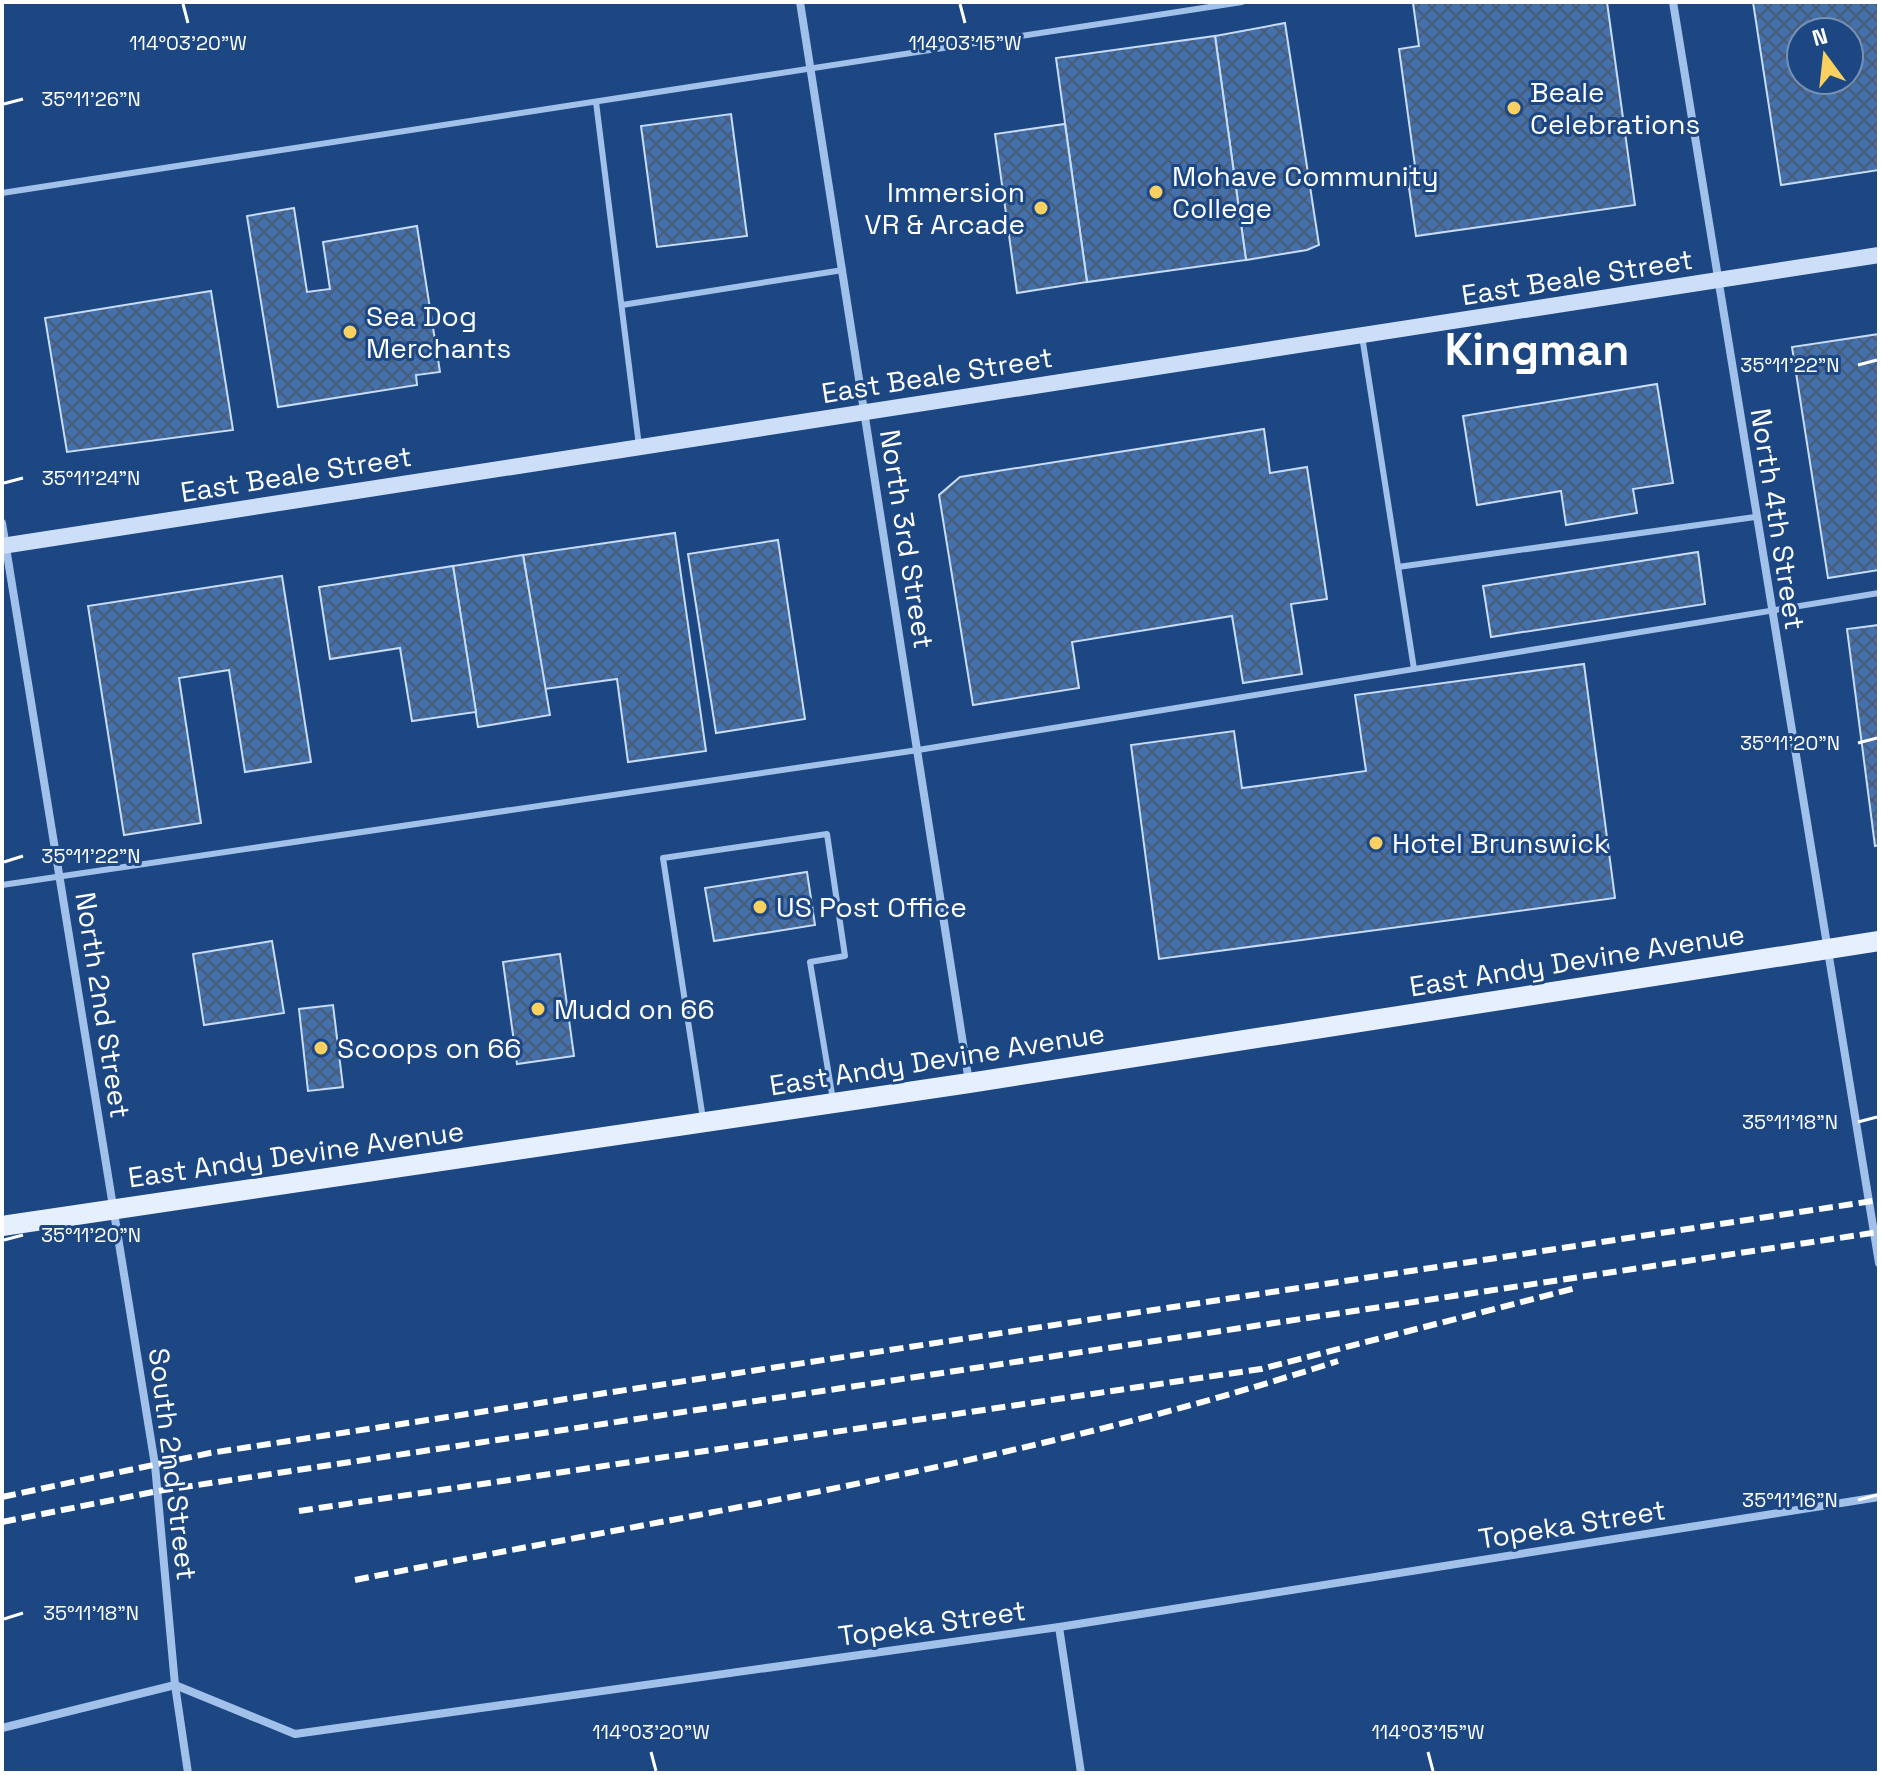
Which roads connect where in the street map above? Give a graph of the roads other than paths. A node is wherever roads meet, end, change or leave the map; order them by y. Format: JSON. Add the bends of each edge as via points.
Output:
{"nodes":[{"id":1,"x":800,"y":2,"type":"edge"},
{"id":2,"x":1242,"y":2,"type":"edge"},
{"id":3,"x":1673,"y":2,"type":"edge"},
{"id":4,"x":811,"y":69,"type":"junction"},
{"id":5,"x":596,"y":102,"type":"junction"},
{"id":6,"x":2,"y":193,"type":"edge"},
{"id":7,"x":1879,"y":255,"type":"edge"},
{"id":8,"x":843,"y":270,"type":"junction"},
{"id":9,"x":1717,"y":282,"type":"junction"},
{"id":10,"x":622,"y":305,"type":"junction"},
{"id":11,"x":1362,"y":336,"type":"junction"},
{"id":12,"x":865,"y":412,"type":"junction"},
{"id":13,"x":639,"y":446,"type":"junction"},
{"id":14,"x":1755,"y":517,"type":"junction"},
{"id":15,"x":2,"y":523,"type":"edge"},
{"id":16,"x":4,"y":546,"type":"edge"},
{"id":17,"x":1398,"y":567,"type":"junction"},
{"id":18,"x":1879,"y":593,"type":"edge"},
{"id":19,"x":1770,"y":611,"type":"junction"},
{"id":20,"x":1414,"y":669,"type":"junction"},
{"id":21,"x":918,"y":750,"type":"junction"},
{"id":22,"x":60,"y":876,"type":"junction"},
{"id":23,"x":2,"y":885,"type":"edge"},
{"id":24,"x":1879,"y":941,"type":"edge"},
{"id":25,"x":1826,"y":949,"type":"junction"},
{"id":26,"x":969,"y":1083,"type":"junction"},
{"id":27,"x":834,"y":1103,"type":"junction"},
{"id":28,"x":704,"y":1122,"type":"junction"},
{"id":29,"x":115,"y":1210,"type":"junction"},
{"id":30,"x":2,"y":1226,"type":"edge"},
{"id":31,"x":1879,"y":1263,"type":"edge"},
{"id":32,"x":1879,"y":1497,"type":"edge"},
{"id":33,"x":1059,"y":1627,"type":"junction"},
{"id":34,"x":175,"y":1685,"type":"junction"},
{"id":35,"x":2,"y":1728,"type":"edge"},
{"id":36,"x":188,"y":1773,"type":"edge"},
{"id":37,"x":1081,"y":1773,"type":"edge"}],
"edges":[{"from":1,"to":4,"type":"street","name":"North 3rd Street"},
{"from":2,"to":4,"type":"lane"},
{"from":3,"to":9,"type":"street","name":"North 4th Street"},
{"from":4,"to":5,"type":"lane"},
{"from":4,"to":8,"type":"street","name":"North 3rd Street"},
{"from":5,"to":6,"type":"lane"},
{"from":5,"to":10,"type":"lane"},
{"from":7,"to":9,"type":"main road","name":"East Beale Street"},
{"from":8,"to":10,"type":"lane"},
{"from":8,"to":12,"type":"street","name":"North 3rd Street"},
{"from":9,"to":11,"type":"main road","name":"East Beale Street"},
{"from":9,"to":14,"type":"street","name":"North 4th Street"},
{"from":10,"to":13,"type":"lane"},
{"from":11,"to":12,"type":"main road","name":"East Beale Street"},
{"from":11,"to":17,"type":"lane"},
{"from":12,"to":13,"type":"main road","name":"East Beale Street"},
{"from":12,"to":21,"type":"street","name":"North 3rd Street"},
{"from":13,"to":16,"type":"main road","name":"East Beale Street"},
{"from":14,"to":17,"type":"lane"},
{"from":14,"to":19,"type":"street","name":"North 4th Street"},
{"from":15,"to":16,"type":"street","name":"North 2nd Street"},
{"from":16,"to":22,"type":"street","name":"North 2nd Street"},
{"from":17,"to":20,"type":"lane"},
{"from":18,"to":19,"type":"lane"},
{"from":19,"to":20,"type":"lane"},
{"from":19,"to":25,"type":"street","name":"North 4th Street"},
{"from":20,"to":21,"type":"lane"},
{"from":21,"to":22,"type":"lane"},
{"from":21,"to":26,"type":"street","name":"North 3rd Street"},
{"from":22,"to":23,"type":"lane"},
{"from":22,"to":29,"type":"street","name":"North 2nd Street"},
{"from":24,"to":25,"type":"main road","name":"East Andy Devine Avenue"},
{"from":25,"to":26,"type":"main road","name":"East Andy Devine Avenue"},
{"from":25,"to":31,"type":"street","name":"North 4th Street"},
{"from":26,"to":27,"type":"main road","name":"East Andy Devine Avenue"},
{"from":27,"to":28,"type":"main road","name":"East Andy Devine Avenue"},
{"from":27,"to":28,"type":"lane","via":[[810,962],[845,956],[827,834],[663,858]]},
{"from":28,"to":29,"type":"main road","name":"East Andy Devine Avenue"},
{"from":29,"to":30,"type":"main road","name":"East Andy Devine Avenue"},
{"from":29,"to":34,"type":"street","name":"South 2nd Street","via":[[155,1465]]},
{"from":32,"to":33,"type":"street","name":"Topeka Street"},
{"from":33,"to":34,"type":"street","name":"Topeka Street","via":[[295,1734]]},
{"from":33,"to":37,"type":"street"},
{"from":34,"to":35,"type":"street"},
{"from":34,"to":36,"type":"street","name":"South 2nd Street"}]}
